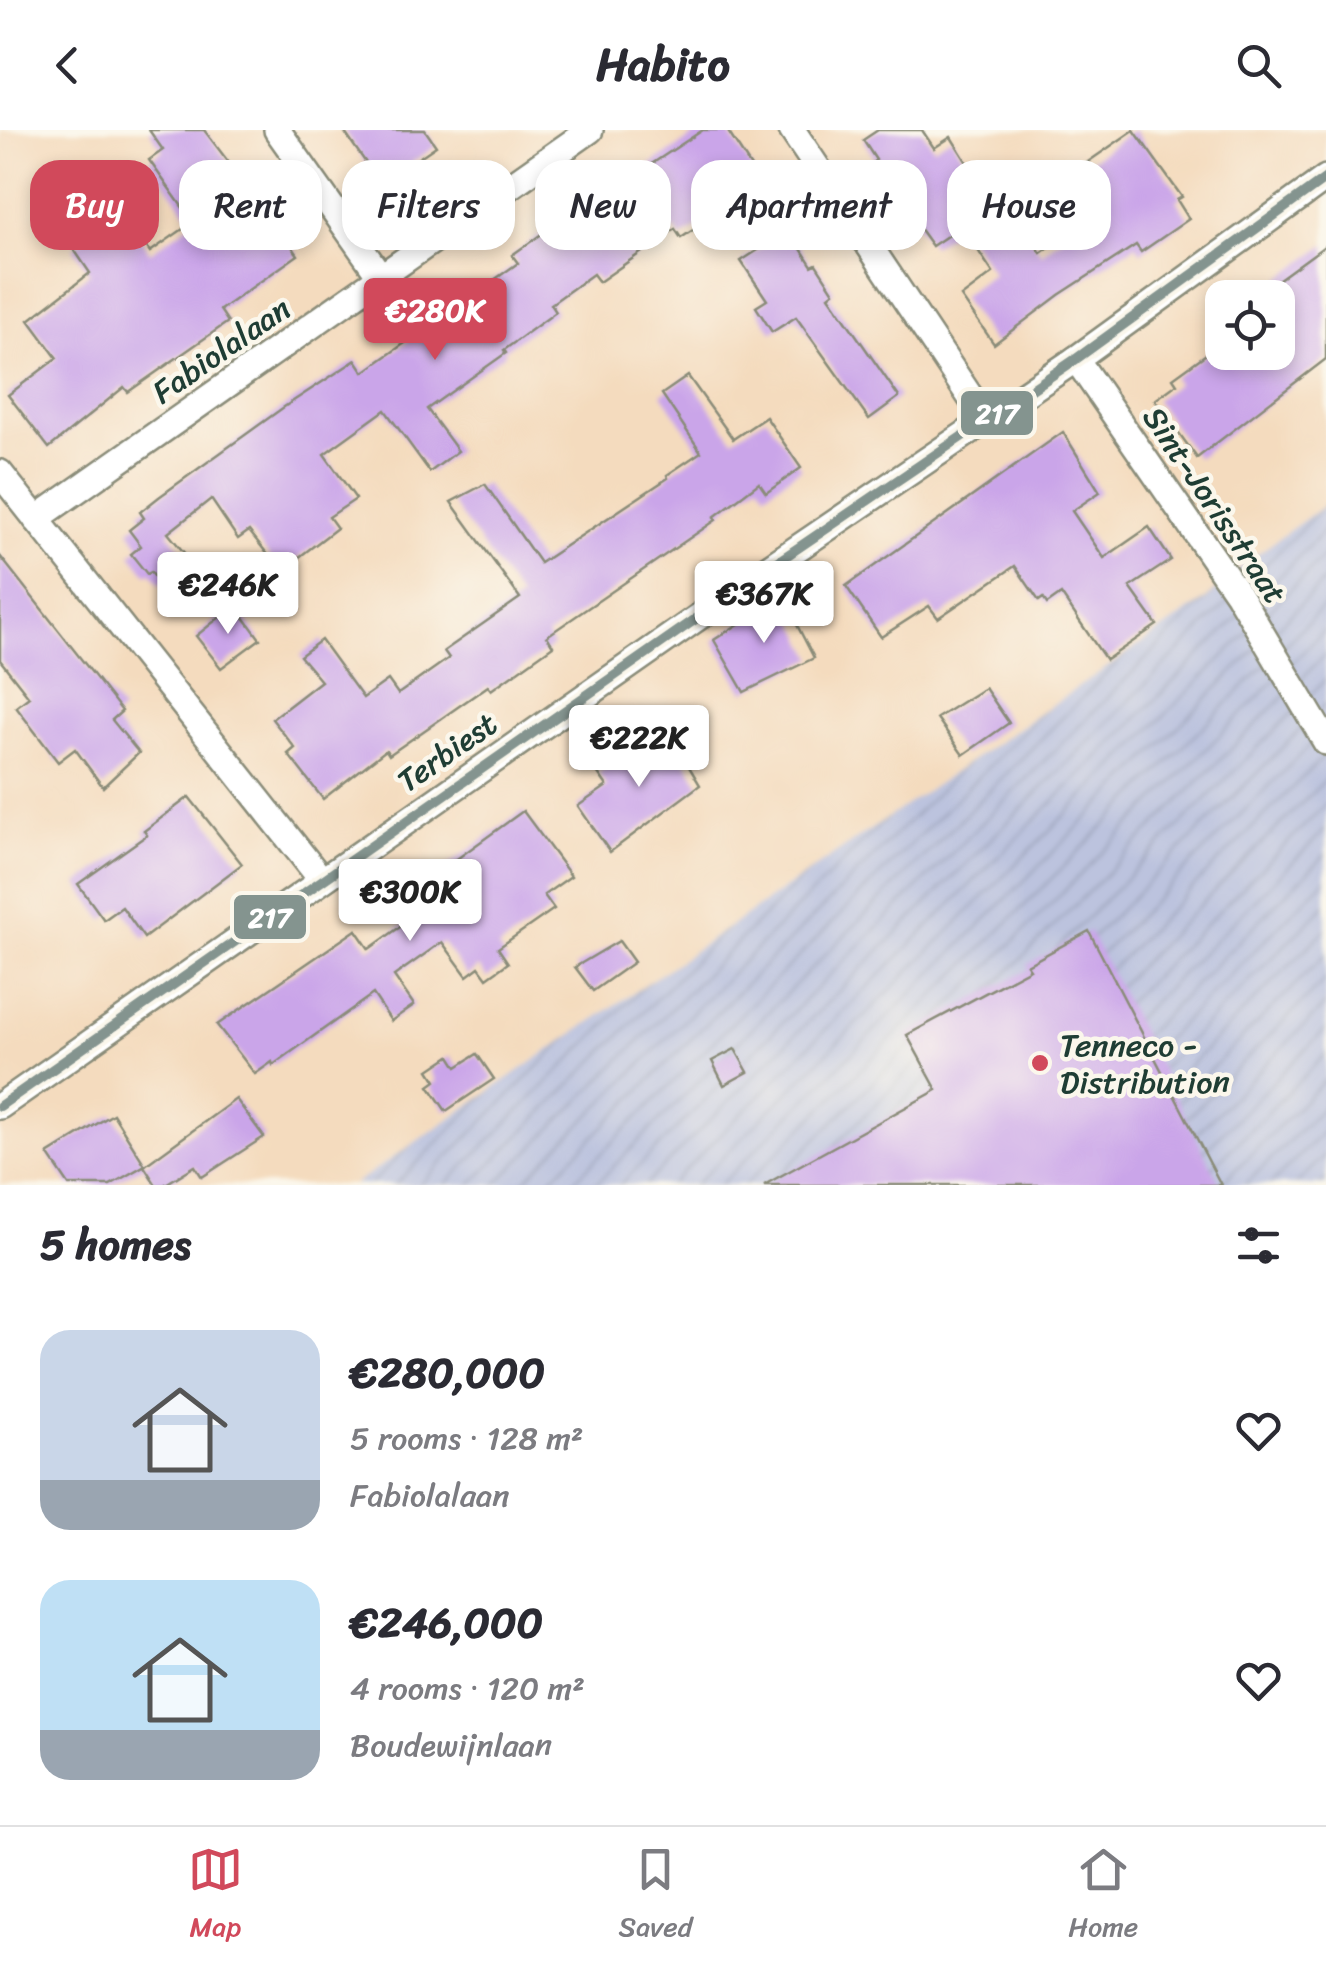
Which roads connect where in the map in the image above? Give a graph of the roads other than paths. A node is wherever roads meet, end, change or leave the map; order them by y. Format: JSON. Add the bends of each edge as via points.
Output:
{"nodes":[{"id":1,"x":278,"y":130,"type":"edge"},
{"id":2,"x":590,"y":130,"type":"edge"},
{"id":3,"x":792,"y":130,"type":"edge"},
{"id":4,"x":1326,"y":178,"type":"edge"},
{"id":5,"x":381,"y":277,"type":"junction"},
{"id":6,"x":1076,"y":359,"type":"junction"},
{"id":7,"x":986,"y":419,"type":"junction"},
{"id":8,"x":0,"y":473,"type":"edge"},
{"id":9,"x":36,"y":519,"type":"junction"},
{"id":10,"x":1326,"y":742,"type":"edge"},
{"id":11,"x":321,"y":879,"type":"junction"},
{"id":12,"x":0,"y":1106,"type":"edge"}],
"edges":[{"from":1,"to":5,"type":"street"},
{"from":2,"to":5,"type":"street","name":"Fabiolalaan"},
{"from":3,"to":7,"type":"street"},
{"from":4,"to":6,"type":"street","name":"Terbiest"},
{"from":5,"to":9,"type":"street","name":"Fabiolalaan"},
{"from":6,"to":7,"type":"street","name":"Terbiest"},
{"from":6,"to":10,"type":"street","name":"Sint-Jorisstraat","via":[[1238,594]]},
{"from":7,"to":11,"type":"street","name":"Terbiest"},
{"from":8,"to":9,"type":"street"},
{"from":9,"to":11,"type":"street"},
{"from":11,"to":12,"type":"street","name":"Terbiest"}]}
